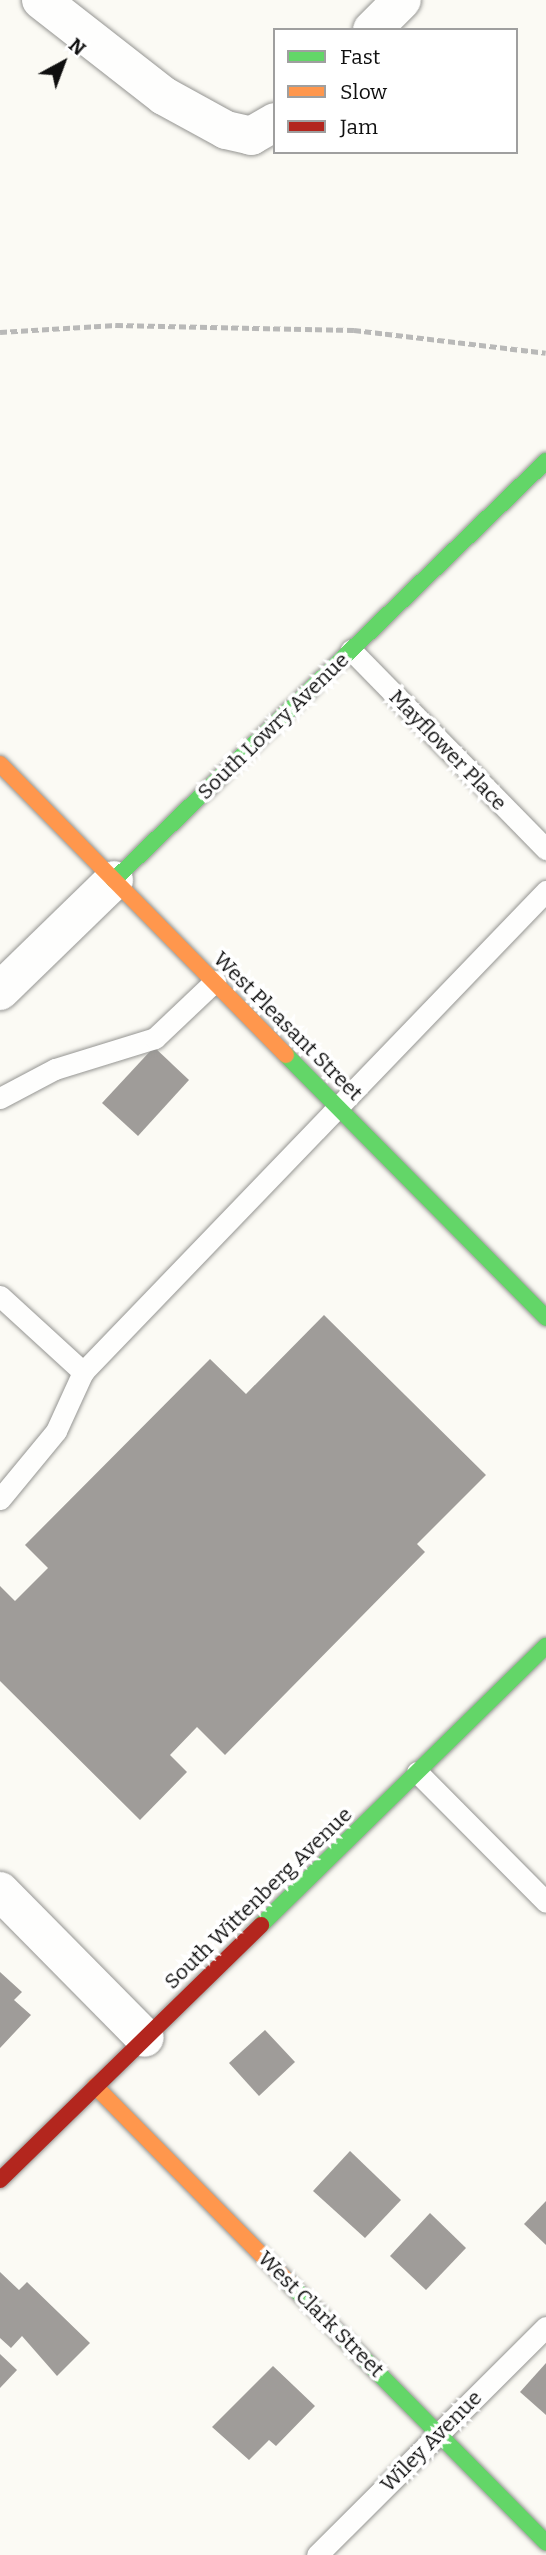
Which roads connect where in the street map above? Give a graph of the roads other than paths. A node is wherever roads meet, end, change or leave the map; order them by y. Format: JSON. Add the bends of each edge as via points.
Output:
{"nodes":[{"id":1,"x":41,"y":0,"type":"edge"},
{"id":2,"x":402,"y":0,"type":"edge"},
{"id":3,"x":374,"y":28,"type":"edge"},
{"id":4,"x":273,"y":123,"type":"edge"},
{"id":5,"x":546,"y":461,"type":"edge"},
{"id":6,"x":351,"y":650,"type":"junction"},
{"id":7,"x":0,"y":764,"type":"edge"},
{"id":8,"x":546,"y":849,"type":"edge"},
{"id":9,"x":114,"y":880,"type":"junction"},
{"id":10,"x":546,"y":891,"type":"edge"},
{"id":11,"x":215,"y":981,"type":"junction"},
{"id":12,"x":0,"y":991,"type":"edge"},
{"id":13,"x":0,"y":1098,"type":"edge"},
{"id":14,"x":338,"y":1107,"type":"junction"},
{"id":15,"x":0,"y":1296,"type":"edge"},
{"id":16,"x":546,"y":1318,"type":"edge"},
{"id":17,"x":83,"y":1372,"type":"junction"},
{"id":18,"x":0,"y":1499,"type":"edge"},
{"id":19,"x":546,"y":1646,"type":"edge"},
{"id":20,"x":417,"y":1772,"type":"junction"},
{"id":21,"x":0,"y":1891,"type":"edge"},
{"id":22,"x":546,"y":1902,"type":"edge"},
{"id":23,"x":145,"y":2038,"type":"junction"},
{"id":24,"x":96,"y":2086,"type":"junction"},
{"id":25,"x":0,"y":2180,"type":"edge"},
{"id":26,"x":546,"y":2327,"type":"edge"},
{"id":27,"x":438,"y":2434,"type":"junction"},
{"id":28,"x":546,"y":2543,"type":"edge"},
{"id":29,"x":317,"y":2555,"type":"edge"}],
"edges":[{"from":1,"to":4,"type":"street","via":[[164,96],[226,130],[251,136]]},
{"from":2,"to":3,"type":"street"},
{"from":5,"to":6,"type":"street","name":"South Lowry Avenue"},
{"from":6,"to":8,"type":"lane","name":"Mayflower Place"},
{"from":6,"to":9,"type":"street","name":"South Lowry Avenue"},
{"from":7,"to":9,"type":"street","name":"West Pleasant Street"},
{"from":9,"to":11,"type":"street","name":"West Pleasant Street"},
{"from":9,"to":12,"type":"street","name":"South Lowry Avenue"},
{"from":10,"to":14,"type":"lane"},
{"from":11,"to":13,"type":"lane","via":[[155,1038],[55,1069]]},
{"from":11,"to":14,"type":"street","name":"West Pleasant Street"},
{"from":14,"to":16,"type":"street","name":"West Pleasant Street"},
{"from":14,"to":17,"type":"lane"},
{"from":15,"to":17,"type":"lane"},
{"from":17,"to":18,"type":"lane","via":[[56,1431]]},
{"from":19,"to":20,"type":"street","name":"South Wittenberg Avenue"},
{"from":20,"to":22,"type":"lane"},
{"from":20,"to":23,"type":"street","name":"South Wittenberg Avenue"},
{"from":21,"to":23,"type":"street"},
{"from":23,"to":24,"type":"street","name":"South Wittenberg Avenue"},
{"from":24,"to":25,"type":"street","name":"South Wittenberg Avenue"},
{"from":24,"to":27,"type":"street","name":"West Clark Street"},
{"from":26,"to":27,"type":"lane","name":"Wiley Avenue"},
{"from":27,"to":28,"type":"street","name":"West Clark Street"},
{"from":27,"to":29,"type":"lane","name":"Wiley Avenue"}]}
